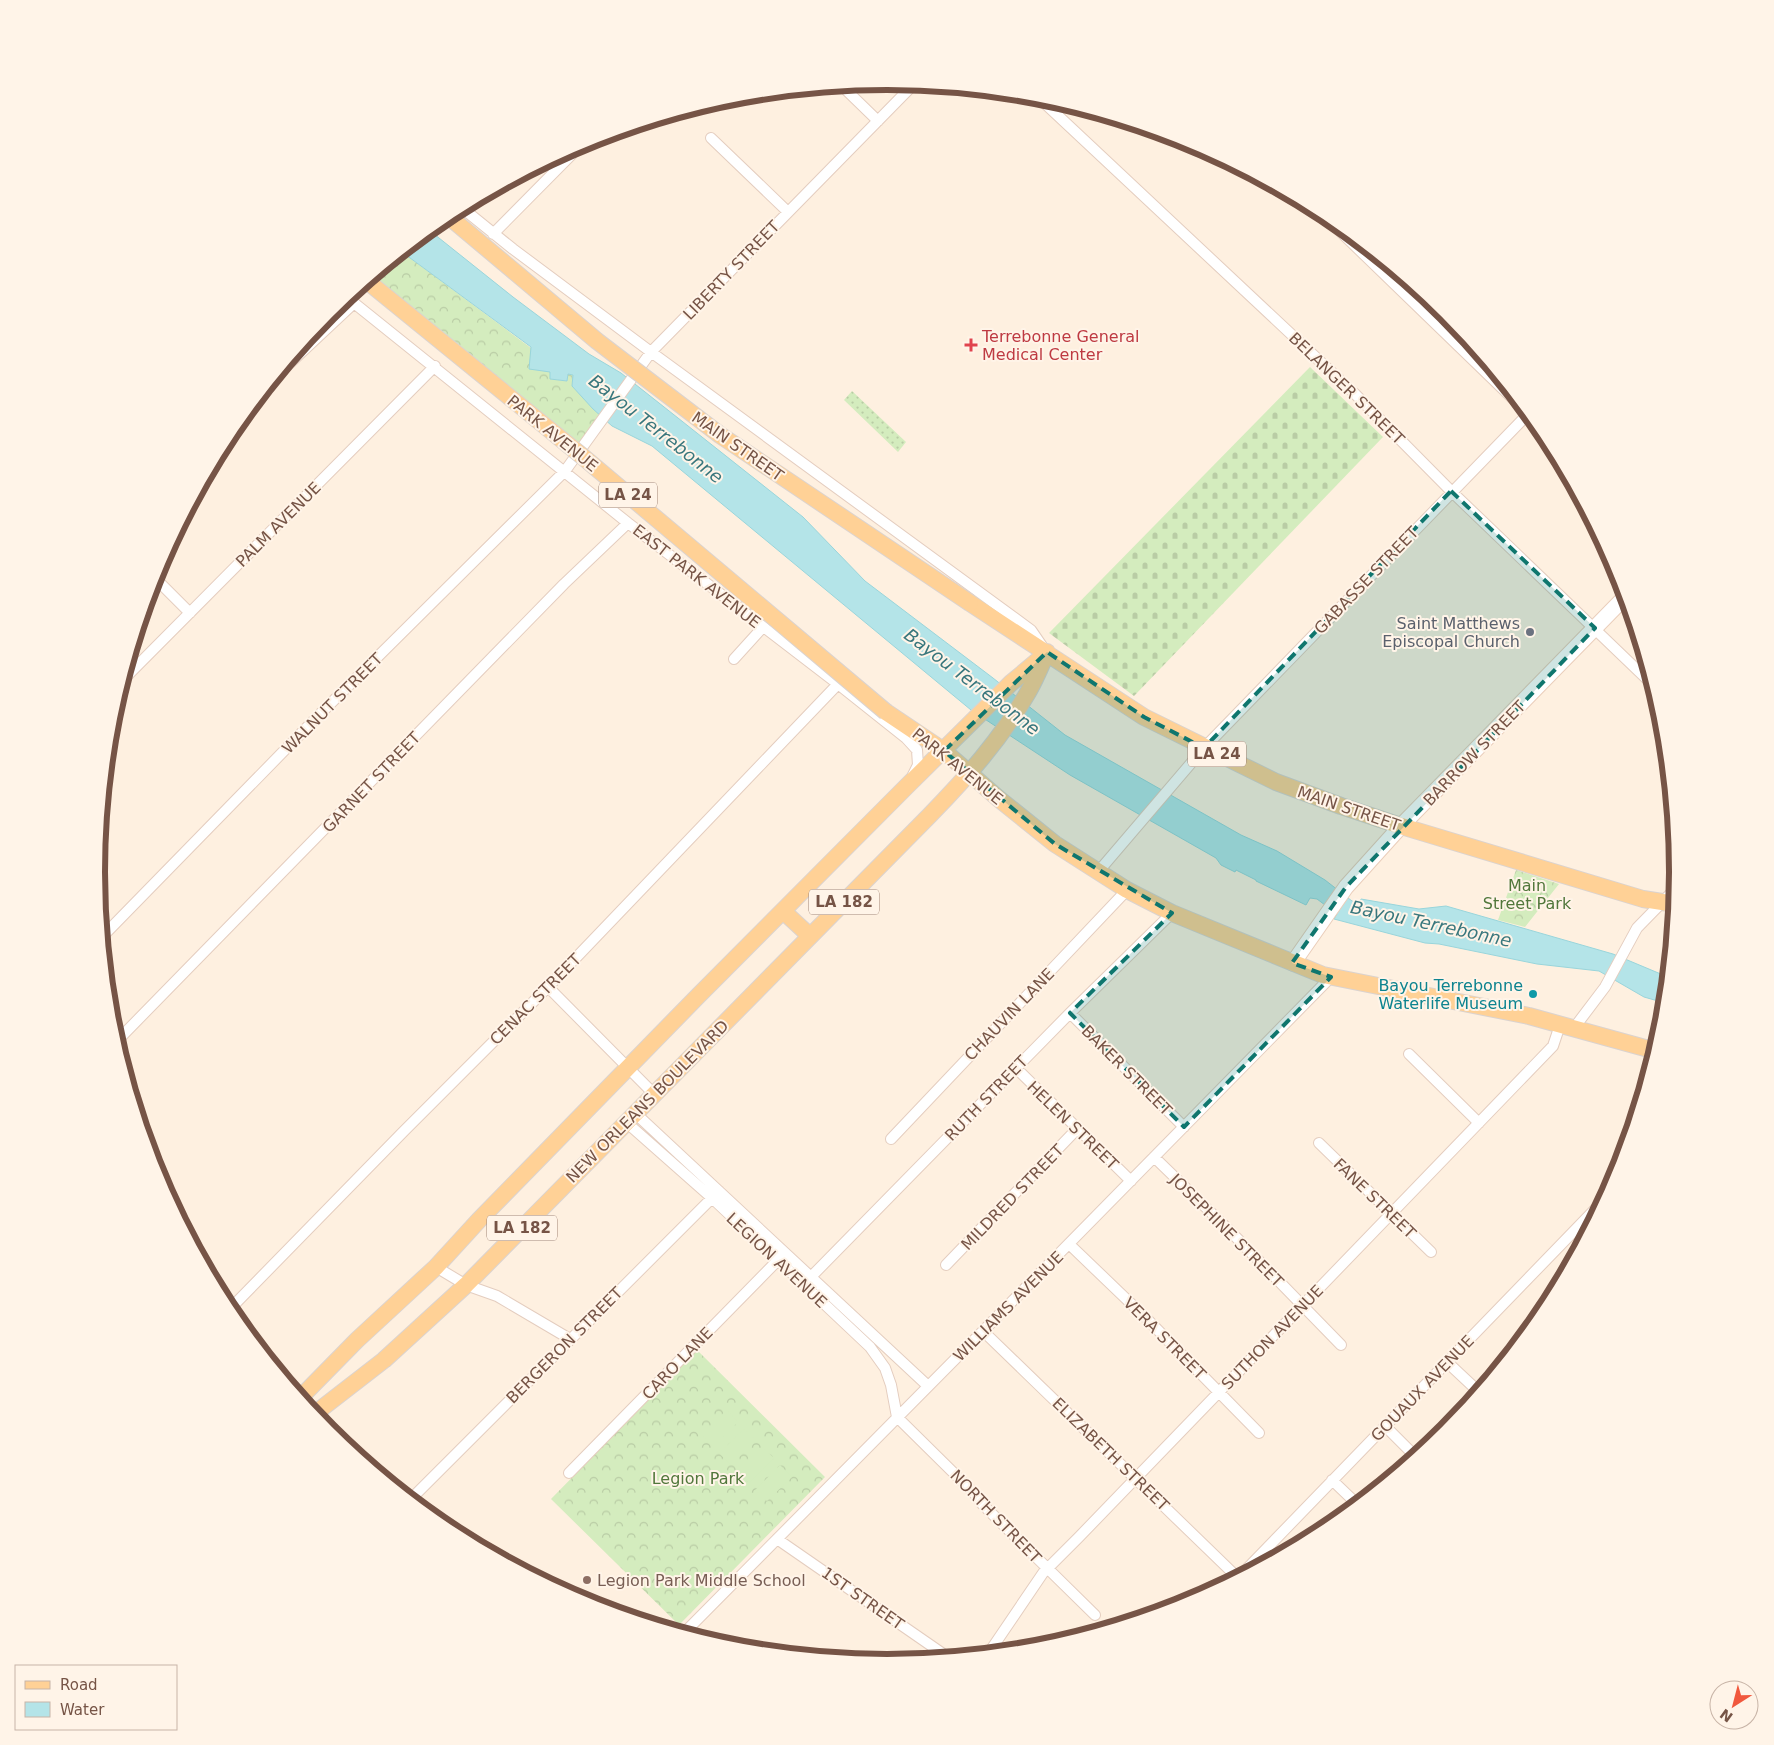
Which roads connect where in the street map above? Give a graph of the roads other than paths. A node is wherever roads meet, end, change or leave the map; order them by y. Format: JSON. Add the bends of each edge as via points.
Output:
{"nodes":[{"id":1,"x":907,"y":91,"type":"edge"},
{"id":2,"x":848,"y":92,"type":"edge"},
{"id":3,"x":1049,"y":107,"type":"edge"},
{"id":4,"x":878,"y":121,"type":"junction"},
{"id":5,"x":712,"y":138,"type":"dead end"},
{"id":6,"x":566,"y":160,"type":"edge"},
{"id":7,"x":788,"y":212,"type":"junction"},
{"id":8,"x":467,"y":213,"type":"edge"},
{"id":9,"x":454,"y":221,"type":"edge"},
{"id":10,"x":492,"y":234,"type":"junction"},
{"id":11,"x":1356,"y":247,"type":"edge"},
{"id":12,"x":371,"y":284,"type":"edge"},
{"id":13,"x":316,"y":339,"type":"edge"},
{"id":14,"x":650,"y":352,"type":"junction"},
{"id":15,"x":435,"y":366,"type":"junction"},
{"id":16,"x":1501,"y":388,"type":"edge"},
{"id":17,"x":1525,"y":420,"type":"edge"},
{"id":18,"x":565,"y":471,"type":"junction"},
{"id":19,"x":1451,"y":491,"type":"junction"},
{"id":20,"x":628,"y":523,"type":"junction"},
{"id":21,"x":160,"y":583,"type":"edge"},
{"id":22,"x":1621,"y":601,"type":"edge"},
{"id":23,"x":190,"y":613,"type":"junction"},
{"id":24,"x":763,"y":627,"type":"junction"},
{"id":25,"x":1595,"y":628,"type":"junction"},
{"id":26,"x":1048,"y":652,"type":"junction"},
{"id":27,"x":734,"y":659,"type":"dead end"},
{"id":28,"x":130,"y":673,"type":"edge"},
{"id":29,"x":1644,"y":677,"type":"edge"},
{"id":30,"x":838,"y":684,"type":"junction"},
{"id":31,"x":1204,"y":748,"type":"junction"},
{"id":32,"x":944,"y":751,"type":"junction"},
{"id":33,"x":970,"y":774,"type":"junction"},
{"id":34,"x":908,"y":785,"type":"junction"},
{"id":35,"x":1402,"y":826,"type":"junction"},
{"id":36,"x":1098,"y":872,"type":"junction"},
{"id":37,"x":1127,"y":890,"type":"junction"},
{"id":38,"x":1668,"y":903,"type":"edge"},
{"id":39,"x":783,"y":911,"type":"junction"},
{"id":40,"x":1172,"y":913,"type":"junction"},
{"id":41,"x":107,"y":932,"type":"edge"},
{"id":42,"x":810,"y":936,"type":"junction"},
{"id":43,"x":1293,"y":963,"type":"junction"},
{"id":44,"x":1331,"y":977,"type":"junction"},
{"id":45,"x":548,"y":987,"type":"junction"},
{"id":46,"x":1070,"y":1013,"type":"junction"},
{"id":47,"x":1567,"y":1027,"type":"junction"},
{"id":48,"x":122,"y":1036,"type":"edge"},
{"id":49,"x":1649,"y":1049,"type":"edge"},
{"id":50,"x":1409,"y":1054,"type":"dead end"},
{"id":51,"x":628,"y":1068,"type":"junction"},
{"id":52,"x":1016,"y":1068,"type":"junction"},
{"id":53,"x":654,"y":1094,"type":"junction"},
{"id":54,"x":631,"y":1117,"type":"junction"},
{"id":55,"x":1479,"y":1123,"type":"junction"},
{"id":56,"x":1184,"y":1127,"type":"junction"},
{"id":57,"x":1078,"y":1129,"type":"junction"},
{"id":58,"x":891,"y":1139,"type":"dead end"},
{"id":59,"x":1319,"y":1143,"type":"dead end"},
{"id":60,"x":1154,"y":1158,"type":"junction"},
{"id":61,"x":1131,"y":1181,"type":"junction"},
{"id":62,"x":716,"y":1195,"type":"junction"},
{"id":63,"x":1592,"y":1213,"type":"edge"},
{"id":64,"x":1391,"y":1214,"type":"junction"},
{"id":65,"x":1069,"y":1244,"type":"junction"},
{"id":66,"x":785,"y":1252,"type":"junction"},
{"id":67,"x":1431,"y":1252,"type":"dead end"},
{"id":68,"x":777,"y":1260,"type":"junction"},
{"id":69,"x":946,"y":1265,"type":"dead end"},
{"id":70,"x":436,"y":1267,"type":"junction"},
{"id":71,"x":811,"y":1277,"type":"junction"},
{"id":72,"x":466,"y":1285,"type":"junction"},
{"id":73,"x":803,"y":1285,"type":"junction"},
{"id":74,"x":234,"y":1304,"type":"edge"},
{"id":75,"x":1302,"y":1306,"type":"junction"},
{"id":76,"x":983,"y":1331,"type":"junction"},
{"id":77,"x":869,"y":1338,"type":"junction"},
{"id":78,"x":570,"y":1339,"type":"junction"},
{"id":79,"x":1341,"y":1346,"type":"dead end"},
{"id":80,"x":1447,"y":1362,"type":"junction"},
{"id":81,"x":928,"y":1386,"type":"junction"},
{"id":82,"x":1475,"y":1388,"type":"edge"},
{"id":83,"x":1219,"y":1393,"type":"junction"},
{"id":84,"x":304,"y":1394,"type":"edge"},
{"id":85,"x":319,"y":1410,"type":"edge"},
{"id":86,"x":897,"y":1417,"type":"junction"},
{"id":87,"x":1385,"y":1426,"type":"junction"},
{"id":88,"x":1259,"y":1434,"type":"dead end"},
{"id":89,"x":1412,"y":1453,"type":"edge"},
{"id":90,"x":569,"y":1473,"type":"dead end"},
{"id":91,"x":1136,"y":1478,"type":"junction"},
{"id":92,"x":1332,"y":1480,"type":"junction"},
{"id":93,"x":414,"y":1496,"type":"edge"},
{"id":94,"x":1354,"y":1500,"type":"edge"},
{"id":95,"x":777,"y":1539,"type":"junction"},
{"id":96,"x":1251,"y":1564,"type":"edge"},
{"id":97,"x":1047,"y":1569,"type":"junction"},
{"id":98,"x":1234,"y":1574,"type":"edge"},
{"id":99,"x":1095,"y":1615,"type":"dead end"},
{"id":100,"x":688,"y":1629,"type":"edge"},
{"id":101,"x":993,"y":1647,"type":"edge"},
{"id":102,"x":941,"y":1653,"type":"edge"}],
"edges":[{"from":1,"to":4,"type":"street","name":"LIBERTY STREET"},
{"from":2,"to":4,"type":"street"},
{"from":3,"to":19,"type":"street","name":"BELANGER STREET","via":[[1356,395]]},
{"from":4,"to":7,"type":"street","name":"LIBERTY STREET"},
{"from":5,"to":7,"type":"street"},
{"from":6,"to":10,"type":"street"},
{"from":7,"to":14,"type":"street","name":"LIBERTY STREET"},
{"from":8,"to":10,"type":"street","name":"MAIN STREET"},
{"from":9,"to":26,"type":"main road","name":"MAIN STREET","number":"LA 24","bridge":true,"via":[[597,341],[720,435]]},
{"from":10,"to":14,"type":"street","name":"MAIN STREET"},
{"from":11,"to":16,"type":"street"},
{"from":12,"to":32,"type":"main road","name":"PARK AVENUE","number":"LA 24","bridge":true,"via":[[582,456],[886,712]]},
{"from":13,"to":15,"type":"street","name":"EAST PARK AVENUE","via":[[354,303]]},
{"from":14,"to":18,"type":"street","name":"LIBERTY STREET"},
{"from":14,"to":26,"type":"street","name":"MAIN STREET","via":[[1031,630]]},
{"from":15,"to":18,"type":"street","name":"EAST PARK AVENUE"},
{"from":15,"to":23,"type":"street","name":"PALM AVENUE"},
{"from":17,"to":19,"type":"street","name":"GABASSE STREET"},
{"from":18,"to":20,"type":"street","name":"EAST PARK AVENUE"},
{"from":18,"to":41,"type":"street","name":"WALNUT STREET"},
{"from":19,"to":25,"type":"street","name":"BELANGER STREET"},
{"from":19,"to":31,"type":"street","name":"GABASSE STREET"},
{"from":20,"to":24,"type":"street","name":"EAST PARK AVENUE"},
{"from":20,"to":48,"type":"street","name":"GARNET STREET","via":[[564,584]]},
{"from":21,"to":23,"type":"street"},
{"from":22,"to":25,"type":"main road","name":"BARROW STREET"},
{"from":23,"to":28,"type":"street","name":"PALM AVENUE"},
{"from":24,"to":27,"type":"street"},
{"from":24,"to":30,"type":"street","name":"EAST PARK AVENUE"},
{"from":25,"to":29,"type":"street","name":"BELANGER STREET"},
{"from":25,"to":35,"type":"main road","name":"BARROW STREET"},
{"from":26,"to":31,"type":"main road","name":"MAIN STREET","number":"LA 24","via":[[1144,717]]},
{"from":26,"to":32,"type":"main road","number":"LA 182","via":[[1011,683]]},
{"from":26,"to":33,"type":"main road","number":"LA 182","via":[[1027,694]]},
{"from":30,"to":34,"type":"street","name":"EAST PARK AVENUE","via":[[917,750],[918,765]]},
{"from":30,"to":45,"type":"street","name":"CENAC STREET"},
{"from":31,"to":35,"type":"main road","name":"MAIN STREET","number":"LA 24","via":[[1276,782]]},
{"from":31,"to":36,"type":"street","name":"GABASSE STREET"},
{"from":32,"to":33,"type":"main road","name":"PARK AVENUE","number":"LA 24"},
{"from":32,"to":34,"type":"main road","number":"LA 182"},
{"from":33,"to":36,"type":"main road","name":"PARK AVENUE","number":"LA 24","via":[[1056,844]]},
{"from":33,"to":42,"type":"main road","name":"NEW ORLEANS BOULEVARD","number":"LA 182"},
{"from":34,"to":39,"type":"main road","number":"LA 182"},
{"from":35,"to":38,"type":"main road","name":"MAIN STREET","number":"LA 24","via":[[1634,896]]},
{"from":35,"to":43,"type":"main road","name":"BARROW STREET","via":[[1346,887]]},
{"from":36,"to":37,"type":"main road","name":"PARK AVENUE","number":"LA 24"},
{"from":37,"to":40,"type":"main road","name":"PARK AVENUE","number":"LA 24"},
{"from":37,"to":58,"type":"street","name":"CHAUVIN LANE"},
{"from":38,"to":47,"type":"street","name":"SUTHON AVENUE","via":[[1637,928],[1605,987]]},
{"from":39,"to":42,"type":"main road"},
{"from":39,"to":51,"type":"main road","number":"LA 182"},
{"from":40,"to":43,"type":"main road","name":"PARK AVENUE","number":"LA 24"},
{"from":40,"to":46,"type":"street","name":"RUTH STREET"},
{"from":42,"to":53,"type":"main road","name":"NEW ORLEANS BOULEVARD","number":"LA 182"},
{"from":43,"to":44,"type":"main road","name":"PARK AVENUE","number":"LA 24"},
{"from":44,"to":47,"type":"main road","name":"PARK AVENUE","number":"LA 24","via":[[1529,1016]]},
{"from":44,"to":56,"type":"street","name":"WILLIAMS AVENUE"},
{"from":45,"to":51,"type":"street"},
{"from":45,"to":74,"type":"street","name":"CENAC STREET"},
{"from":46,"to":52,"type":"street","name":"RUTH STREET"},
{"from":46,"to":56,"type":"street","name":"BAKER STREET"},
{"from":47,"to":49,"type":"main road","name":"PARK AVENUE","number":"LA 24"},
{"from":47,"to":55,"type":"street","name":"SUTHON AVENUE","via":[[1553,1046]]},
{"from":50,"to":55,"type":"street"},
{"from":51,"to":53,"type":"street"},
{"from":51,"to":70,"type":"main road","number":"LA 182"},
{"from":52,"to":57,"type":"street","name":"HELEN STREET"},
{"from":52,"to":71,"type":"street","name":"RUTH STREET"},
{"from":53,"to":54,"type":"main road","name":"NEW ORLEANS BOULEVARD","number":"LA 182"},
{"from":54,"to":62,"type":"street","name":"LEGION AVENUE"},
{"from":54,"to":72,"type":"main road","name":"NEW ORLEANS BOULEVARD","number":"LA 182"},
{"from":55,"to":64,"type":"street","name":"SUTHON AVENUE"},
{"from":56,"to":60,"type":"street","name":"WILLIAMS AVENUE"},
{"from":57,"to":61,"type":"street","name":"HELEN STREET"},
{"from":57,"to":69,"type":"street","name":"MILDRED STREET"},
{"from":59,"to":64,"type":"street","name":"FANE STREET"},
{"from":60,"to":61,"type":"street","name":"WILLIAMS AVENUE"},
{"from":60,"to":75,"type":"street","name":"JOSEPHINE STREET"},
{"from":61,"to":65,"type":"street","name":"WILLIAMS AVENUE"},
{"from":62,"to":66,"type":"street","name":"LEGION AVENUE"},
{"from":62,"to":68,"type":"street","name":"LEGION AVENUE"},
{"from":62,"to":78,"type":"street","name":"BERGERON STREET"},
{"from":63,"to":80,"type":"street","name":"GOUAUX AVENUE"},
{"from":64,"to":67,"type":"street","name":"FANE STREET"},
{"from":64,"to":75,"type":"street","name":"SUTHON AVENUE"},
{"from":65,"to":76,"type":"street","name":"WILLIAMS AVENUE"},
{"from":65,"to":83,"type":"street","name":"VERA STREET"},
{"from":66,"to":68,"type":"street","name":"CARO LANE"},
{"from":66,"to":71,"type":"street","name":"LEGION AVENUE"},
{"from":68,"to":73,"type":"street","name":"LEGION AVENUE"},
{"from":68,"to":90,"type":"street","name":"CARO LANE"},
{"from":70,"to":72,"type":"street"},
{"from":70,"to":84,"type":"main road","number":"LA 182"},
{"from":71,"to":73,"type":"street","name":"RUTH STREET"},
{"from":71,"to":77,"type":"street","name":"LEGION AVENUE"},
{"from":72,"to":78,"type":"street","via":[[497,1296]]},
{"from":72,"to":85,"type":"main road","name":"NEW ORLEANS BOULEVARD","number":"LA 182","via":[[384,1360]]},
{"from":73,"to":77,"type":"street","name":"LEGION AVENUE"},
{"from":75,"to":79,"type":"street","name":"JOSEPHINE STREET"},
{"from":75,"to":83,"type":"street","name":"SUTHON AVENUE"},
{"from":76,"to":81,"type":"street","name":"WILLIAMS AVENUE"},
{"from":76,"to":91,"type":"street","name":"ELIZABETH STREET"},
{"from":77,"to":81,"type":"street","name":"LEGION AVENUE"},
{"from":77,"to":86,"type":"street","name":"LEGION AVENUE","via":[[885,1368]]},
{"from":78,"to":93,"type":"street","name":"BERGERON STREET"},
{"from":80,"to":82,"type":"street"},
{"from":80,"to":87,"type":"street","name":"GOUAUX AVENUE"},
{"from":81,"to":86,"type":"street","name":"WILLIAMS AVENUE"},
{"from":83,"to":88,"type":"street","name":"VERA STREET"},
{"from":83,"to":91,"type":"street","name":"SUTHON AVENUE"},
{"from":86,"to":95,"type":"street","name":"WILLIAMS AVENUE"},
{"from":86,"to":97,"type":"street","name":"NORTH STREET"},
{"from":87,"to":89,"type":"street"},
{"from":87,"to":92,"type":"street","name":"GOUAUX AVENUE"},
{"from":91,"to":97,"type":"street","name":"SUTHON AVENUE"},
{"from":91,"to":98,"type":"street","name":"ELIZABETH STREET"},
{"from":92,"to":94,"type":"street"},
{"from":92,"to":96,"type":"street","name":"GOUAUX AVENUE"},
{"from":95,"to":100,"type":"street","name":"WILLIAMS AVENUE"},
{"from":95,"to":102,"type":"street","name":"1ST STREET"},
{"from":97,"to":99,"type":"street","name":"NORTH STREET"},
{"from":97,"to":101,"type":"street","name":"SUTHON AVENUE"}]}
